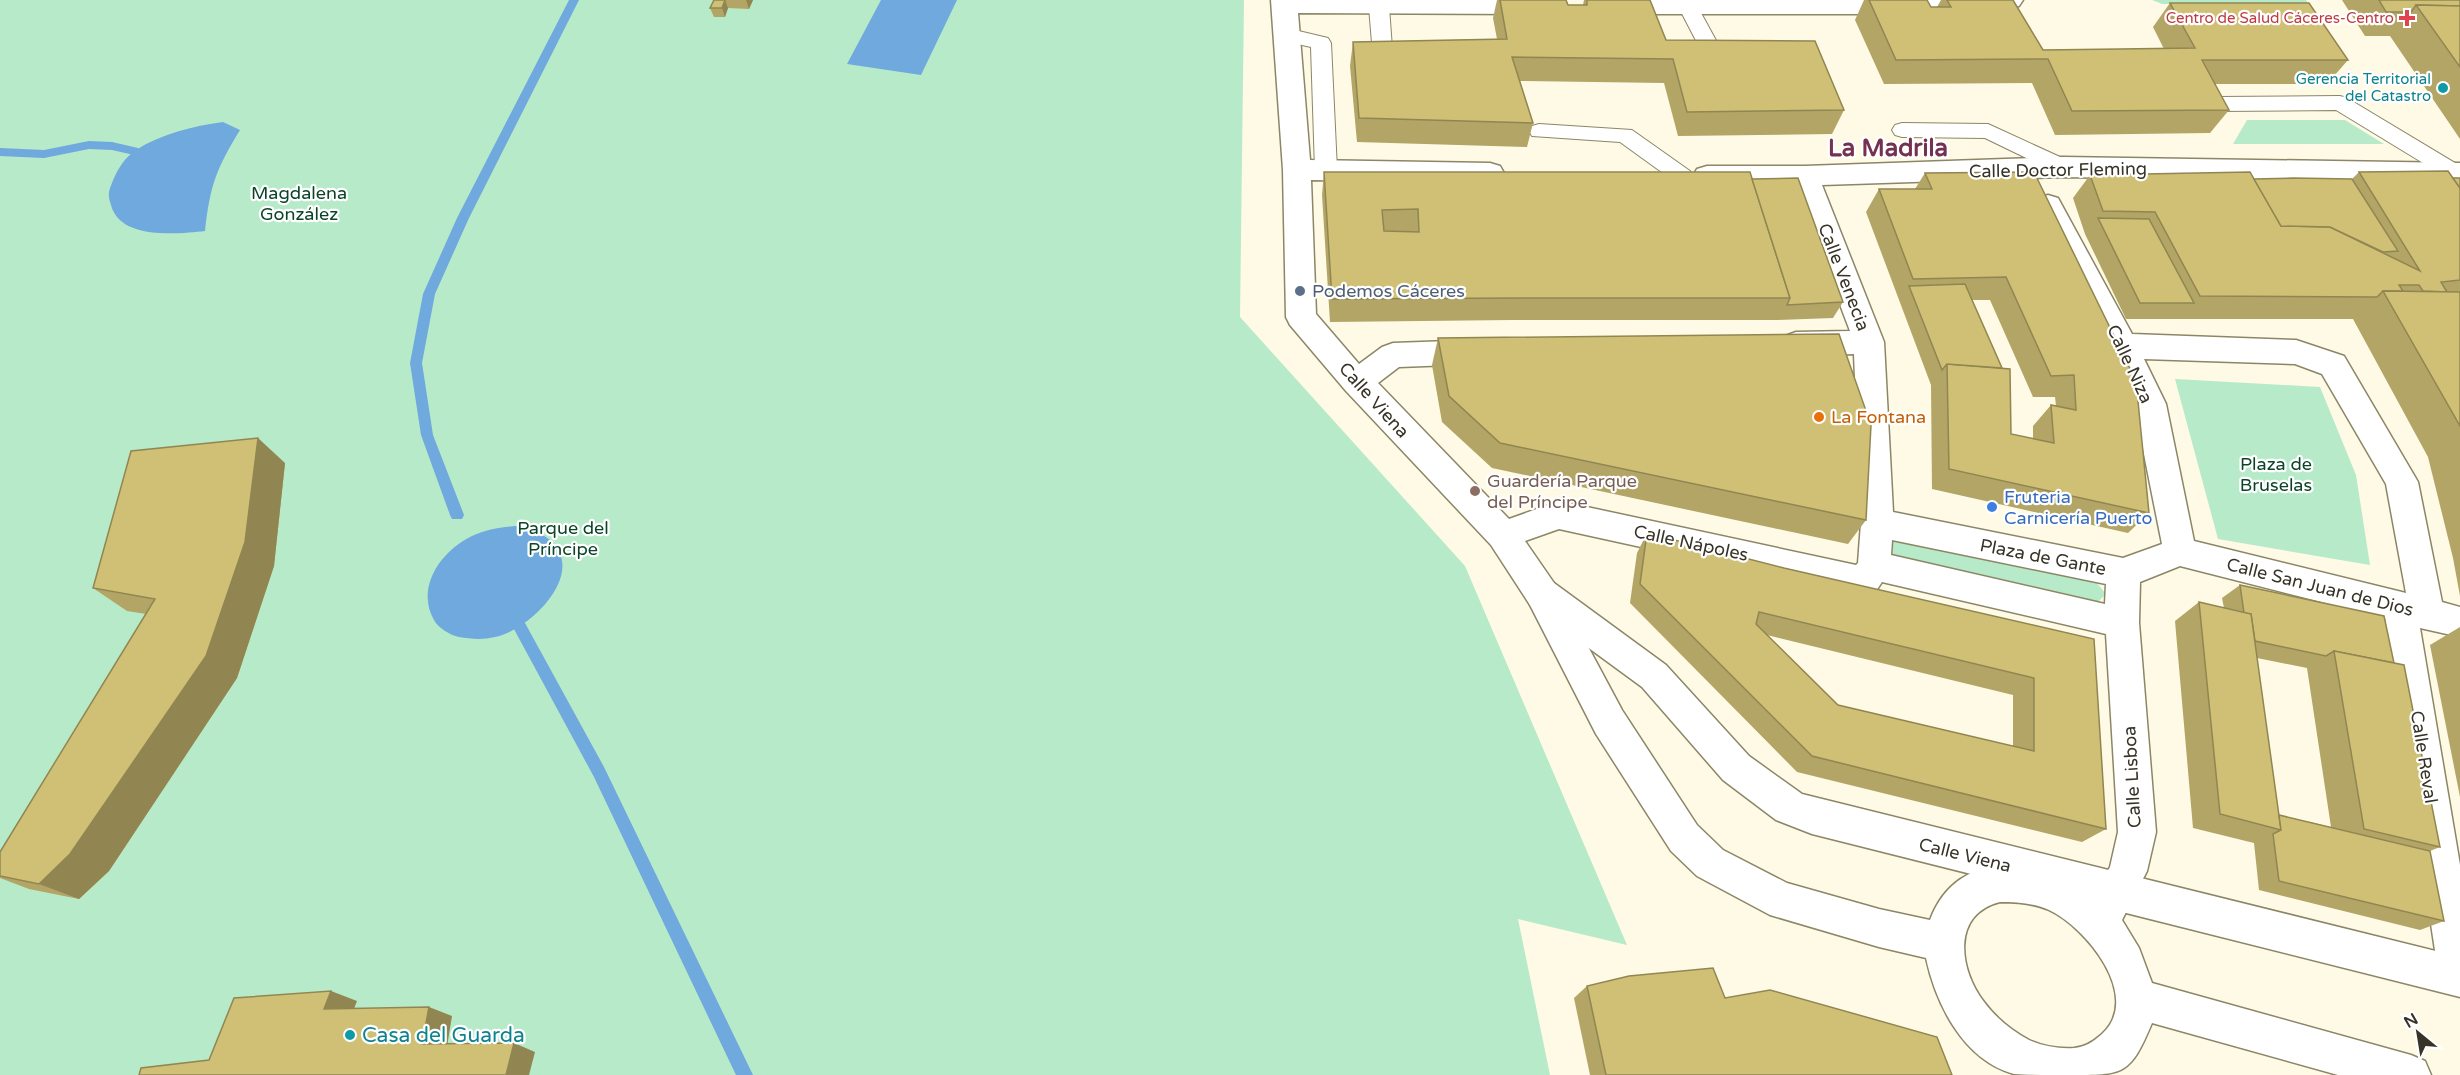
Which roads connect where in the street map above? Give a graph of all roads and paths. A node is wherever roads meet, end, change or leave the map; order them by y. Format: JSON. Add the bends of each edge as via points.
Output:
{"nodes":[{"id":1,"x":1284,"y":3,"type":"edge"},
{"id":2,"x":1688,"y":6,"type":"junction"},
{"id":3,"x":1379,"y":7,"type":"junction"},
{"id":4,"x":2013,"y":7,"type":"edge"},
{"id":5,"x":1747,"y":51,"type":"edge"},
{"id":6,"x":1428,"y":55,"type":"edge"},
{"id":7,"x":2219,"y":104,"type":"edge"},
{"id":8,"x":1902,"y":130,"type":"dead end"},
{"id":9,"x":1539,"y":131,"type":"dead end"},
{"id":10,"x":2063,"y":167,"type":"junction"},
{"id":11,"x":2029,"y":169,"type":"junction"},
{"id":12,"x":1312,"y":170,"type":"junction"},
{"id":13,"x":2457,"y":172,"type":"edge"},
{"id":14,"x":1516,"y":173,"type":"edge"},
{"id":15,"x":1635,"y":175,"type":"edge"},
{"id":16,"x":1682,"y":176,"type":"junction"},
{"id":17,"x":1804,"y":176,"type":"junction"},
{"id":18,"x":1869,"y":342,"type":"junction"},
{"id":19,"x":1764,"y":345,"type":"edge"},
{"id":20,"x":2123,"y":346,"type":"junction"},
{"id":21,"x":1505,"y":352,"type":"edge"},
{"id":22,"x":1357,"y":382,"type":"junction"},
{"id":23,"x":1877,"y":523,"type":"junction"},
{"id":24,"x":1503,"y":535,"type":"junction"},
{"id":25,"x":2180,"y":552,"type":"junction"},
{"id":26,"x":1874,"y":566,"type":"junction"},
{"id":27,"x":2123,"y":573,"type":"junction"},
{"id":28,"x":1542,"y":594,"type":"junction"},
{"id":29,"x":2414,"y":611,"type":"junction"},
{"id":30,"x":2122,"y":622,"type":"junction"},
{"id":31,"x":2460,"y":622,"type":"edge"},
{"id":32,"x":2107,"y":908,"type":"junction"},
{"id":33,"x":1944,"y":942,"type":"junction"},
{"id":34,"x":2459,"y":977,"type":"edge"},
{"id":35,"x":2134,"y":998,"type":"junction"},
{"id":36,"x":2111,"y":1063,"type":"edge"},
{"id":37,"x":2016,"y":1064,"type":"edge"},
{"id":38,"x":2411,"y":1075,"type":"edge"}],
"edges":[{"from":1,"to":3,"type":"street"},
{"from":1,"to":12,"type":"street","name":"Calle Viena","via":[[1286,35]]},
{"from":2,"to":3,"type":"street"},
{"from":2,"to":4,"type":"street"},
{"from":2,"to":5,"type":"lane","via":[[1711,51]]},
{"from":3,"to":6,"type":"lane","via":[[1383,55]]},
{"from":7,"to":13,"type":"lane","via":[[2340,103]]},
{"from":8,"to":10,"type":"lane","via":[[1988,131]]},
{"from":9,"to":16,"type":"lane","via":[[1625,135]]},
{"from":10,"to":11,"type":"street","name":"Calle Doctor Fleming"},
{"from":10,"to":13,"type":"street","name":"Calle Doctor Fleming"},
{"from":11,"to":17,"type":"street","name":"Calle Doctor Fleming"},
{"from":11,"to":20,"type":"street","name":"Calle Niza"},
{"from":12,"to":14,"type":"street"},
{"from":12,"to":22,"type":"street","name":"Calle Viena","via":[[1301,317]]},
{"from":15,"to":16,"type":"street","name":"Calle Doctor Fleming"},
{"from":16,"to":17,"type":"street","name":"Calle Doctor Fleming"},
{"from":17,"to":18,"type":"street","name":"Calle Venecia"},
{"from":18,"to":19,"type":"street"},
{"from":18,"to":23,"type":"street","name":"Calle Venecia"},
{"from":20,"to":25,"type":"street","name":"Calle Niza","via":[[2150,404]]},
{"from":20,"to":29,"type":"street","via":[[2296,352],[2333,364],[2402,483]]},
{"from":21,"to":22,"type":"street","via":[[1393,355]]},
{"from":22,"to":24,"type":"street","name":"Calle Viena"},
{"from":23,"to":26,"type":"street"},
{"from":23,"to":27,"type":"street","name":"Plaza de Gante"},
{"from":24,"to":26,"type":"street","name":"Calle Nápoles","via":[[1558,515],[1864,581]]},
{"from":24,"to":28,"type":"street","name":"Calle Viena"},
{"from":25,"to":27,"type":"street"},
{"from":25,"to":29,"type":"street","name":"Calle San Juan de Dios"},
{"from":26,"to":30,"type":"street"},
{"from":27,"to":30,"type":"street","name":"Plaza de Gante"},
{"from":28,"to":32,"type":"street","name":"Calle Viena","via":[[1654,676],[1736,768],[1789,807],[1992,862]]},
{"from":28,"to":33,"type":"street","name":"Calle Viena","via":[[1609,722],[1684,838],[1710,863],[1784,901]]},
{"from":29,"to":31,"type":"street","name":"Calle San Juan de Dios"},
{"from":29,"to":34,"type":"street","name":"Calle Reval"},
{"from":30,"to":32,"type":"street","name":"Calle Lisboa","via":[[2137,832],[2128,871]]},
{"from":32,"to":33,"type":"street","via":[[2075,903],[2025,883],[2000,883],[1978,889],[1961,902],[1949,920]]},
{"from":32,"to":34,"type":"street","name":"Calle Viena"},
{"from":32,"to":35,"type":"street"},
{"from":33,"to":37,"type":"street","via":[[1947,972],[1960,1002],[1981,1030]]},
{"from":35,"to":36,"type":"street","via":[[2133,1018]]},
{"from":35,"to":38,"type":"street"},
{"from":36,"to":37,"type":"street","via":[[2067,1069]]}]}
